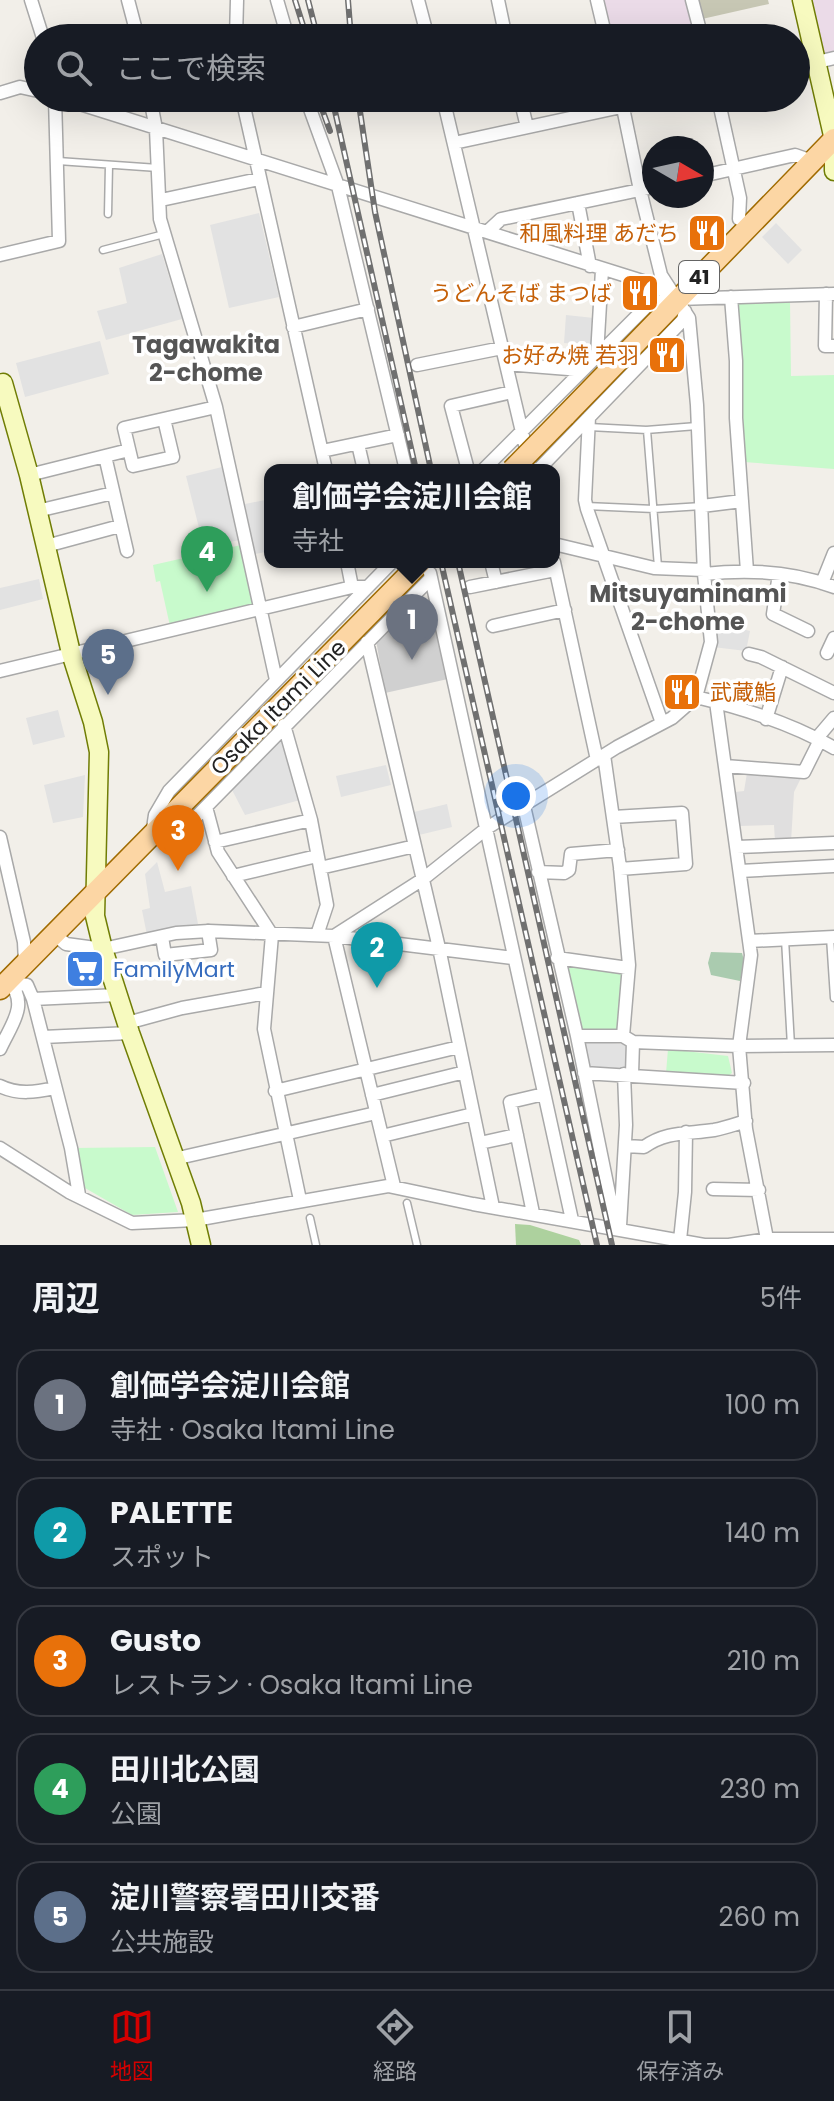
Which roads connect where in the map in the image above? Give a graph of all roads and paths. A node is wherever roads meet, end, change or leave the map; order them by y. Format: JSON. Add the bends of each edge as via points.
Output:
{"nodes":[{"id":1,"x":31,"y":0,"type":"edge"},
{"id":2,"x":128,"y":0,"type":"edge"},
{"id":3,"x":237,"y":0,"type":"edge"},
{"id":4,"x":277,"y":0,"type":"edge"},
{"id":5,"x":418,"y":0,"type":"edge"},
{"id":6,"x":498,"y":0,"type":"edge"},
{"id":7,"x":597,"y":0,"type":"edge"},
{"id":8,"x":692,"y":0,"type":"edge"},
{"id":9,"x":802,"y":0,"type":"edge"},
{"id":10,"x":39,"y":24,"type":"edge"},
{"id":11,"x":134,"y":24,"type":"edge"},
{"id":12,"x":236,"y":24,"type":"edge"},
{"id":13,"x":284,"y":24,"type":"edge"},
{"id":14,"x":424,"y":24,"type":"edge"},
{"id":15,"x":503,"y":24,"type":"edge"},
{"id":16,"x":603,"y":24,"type":"edge"},
{"id":17,"x":698,"y":24,"type":"edge"},
{"id":18,"x":826,"y":60,"type":"edge"},
{"id":19,"x":24,"y":88,"type":"edge"},
{"id":20,"x":0,"y":93,"type":"edge"},
{"id":21,"x":58,"y":112,"type":"edge"},
{"id":22,"x":102,"y":112,"type":"edge"},
{"id":23,"x":153,"y":112,"type":"edge"},
{"id":24,"x":245,"y":112,"type":"edge"},
{"id":25,"x":311,"y":112,"type":"edge"},
{"id":26,"x":446,"y":112,"type":"edge"},
{"id":27,"x":523,"y":112,"type":"edge"},
{"id":28,"x":584,"y":112,"type":"edge"},
{"id":29,"x":624,"y":112,"type":"edge"},
{"id":30,"x":721,"y":112,"type":"edge"},
{"id":31,"x":527,"y":127,"type":"junction"},
{"id":32,"x":156,"y":129,"type":"junction"},
{"id":33,"x":834,"y":139,"type":"edge"},
{"id":34,"x":454,"y":143,"type":"junction"},
{"id":35,"x":57,"y":161,"type":"junction"},
{"id":36,"x":254,"y":161,"type":"junction"},
{"id":37,"x":812,"y":161,"type":"junction"},
{"id":38,"x":109,"y":165,"type":"junction"},
{"id":39,"x":158,"y":168,"type":"junction"},
{"id":40,"x":732,"y":169,"type":"junction"},
{"id":41,"x":834,"y":171,"type":"edge"},
{"id":42,"x":714,"y":173,"type":"edge"},
{"id":43,"x":259,"y":179,"type":"junction"},
{"id":44,"x":338,"y":186,"type":"junction"},
{"id":45,"x":640,"y":190,"type":"junction"},
{"id":46,"x":161,"y":200,"type":"junction"},
{"id":47,"x":578,"y":203,"type":"junction"},
{"id":48,"x":108,"y":214,"type":"dead end"},
{"id":49,"x":739,"y":219,"type":"dead end"},
{"id":50,"x":474,"y":227,"type":"junction"},
{"id":51,"x":487,"y":232,"type":"junction"},
{"id":52,"x":164,"y":234,"type":"junction"},
{"id":53,"x":103,"y":250,"type":"dead end"},
{"id":54,"x":0,"y":255,"type":"edge"},
{"id":55,"x":596,"y":268,"type":"junction"},
{"id":56,"x":830,"y":294,"type":"edge"},
{"id":57,"x":731,"y":297,"type":"junction"},
{"id":58,"x":682,"y":305,"type":"junction"},
{"id":59,"x":368,"y":309,"type":"junction"},
{"id":60,"x":293,"y":327,"type":"junction"},
{"id":61,"x":834,"y":346,"type":"edge"},
{"id":62,"x":502,"y":348,"type":"junction"},
{"id":63,"x":597,"y":355,"type":"junction"},
{"id":64,"x":506,"y":364,"type":"junction"},
{"id":65,"x":417,"y":365,"type":"dead end"},
{"id":66,"x":581,"y":370,"type":"junction"},
{"id":67,"x":1,"y":379,"type":"edge"},
{"id":68,"x":512,"y":392,"type":"junction"},
{"id":69,"x":216,"y":407,"type":"junction"},
{"id":70,"x":164,"y":419,"type":"junction"},
{"id":71,"x":589,"y":422,"type":"junction"},
{"id":72,"x":698,"y":426,"type":"junction"},
{"id":73,"x":646,"y":430,"type":"junction"},
{"id":74,"x":521,"y":431,"type":"junction"},
{"id":75,"x":398,"y":435,"type":"junction"},
{"id":76,"x":358,"y":444,"type":"junction"},
{"id":77,"x":129,"y":450,"type":"junction"},
{"id":78,"x":322,"y":451,"type":"junction"},
{"id":79,"x":105,"y":456,"type":"junction"},
{"id":80,"x":325,"y":464,"type":"edge"},
{"id":81,"x":363,"y":464,"type":"edge"},
{"id":82,"x":405,"y":464,"type":"edge"},
{"id":83,"x":466,"y":464,"type":"edge"},
{"id":84,"x":489,"y":464,"type":"edge"},
{"id":85,"x":518,"y":464,"type":"edge"},
{"id":86,"x":529,"y":464,"type":"edge"},
{"id":87,"x":544,"y":464,"type":"edge"},
{"id":88,"x":29,"y":475,"type":"junction"},
{"id":89,"x":113,"y":493,"type":"junction"},
{"id":90,"x":742,"y":501,"type":"junction"},
{"id":91,"x":586,"y":506,"type":"junction"},
{"id":92,"x":702,"y":506,"type":"junction"},
{"id":93,"x":654,"y":509,"type":"junction"},
{"id":94,"x":37,"y":511,"type":"junction"},
{"id":95,"x":120,"y":526,"type":"junction"},
{"id":96,"x":560,"y":545,"type":"edge"},
{"id":97,"x":46,"y":546,"type":"junction"},
{"id":98,"x":127,"y":551,"type":"dead end"},
{"id":99,"x":834,"y":553,"type":"edge"},
{"id":100,"x":604,"y":556,"type":"junction"},
{"id":101,"x":348,"y":568,"type":"edge"},
{"id":102,"x":386,"y":568,"type":"edge"},
{"id":103,"x":425,"y":568,"type":"edge"},
{"id":104,"x":425,"y":568,"type":"edge"},
{"id":105,"x":426,"y":568,"type":"edge"},
{"id":106,"x":492,"y":568,"type":"edge"},
{"id":107,"x":548,"y":568,"type":"edge"},
{"id":108,"x":555,"y":568,"type":"edge"},
{"id":109,"x":658,"y":568,"type":"junction"},
{"id":110,"x":747,"y":571,"type":"junction"},
{"id":111,"x":704,"y":572,"type":"junction"},
{"id":112,"x":779,"y":574,"type":"junction"},
{"id":113,"x":496,"y":582,"type":"junction"},
{"id":114,"x":828,"y":585,"type":"edge"},
{"id":115,"x":352,"y":587,"type":"junction"},
{"id":116,"x":367,"y":587,"type":"junction"},
{"id":117,"x":470,"y":587,"type":"dead end"},
{"id":118,"x":262,"y":610,"type":"junction"},
{"id":119,"x":565,"y":610,"type":"junction"},
{"id":120,"x":493,"y":626,"type":"dead end"},
{"id":121,"x":808,"y":631,"type":"dead end"},
{"id":122,"x":834,"y":638,"type":"edge"},
{"id":123,"x":367,"y":642,"type":"junction"},
{"id":124,"x":71,"y":653,"type":"junction"},
{"id":125,"x":827,"y":653,"type":"dead end"},
{"id":126,"x":749,"y":654,"type":"dead end"},
{"id":127,"x":782,"y":667,"type":"junction"},
{"id":128,"x":0,"y":671,"type":"edge"},
{"id":129,"x":276,"y":680,"type":"junction"},
{"id":130,"x":834,"y":693,"type":"edge"},
{"id":131,"x":696,"y":697,"type":"junction"},
{"id":132,"x":716,"y":702,"type":"junction"},
{"id":133,"x":834,"y":718,"type":"edge"},
{"id":134,"x":766,"y":719,"type":"junction"},
{"id":135,"x":662,"y":723,"type":"junction"},
{"id":136,"x":284,"y":725,"type":"junction"},
{"id":137,"x":818,"y":739,"type":"junction"},
{"id":138,"x":834,"y":748,"type":"edge"},
{"id":139,"x":600,"y":758,"type":"junction"},
{"id":140,"x":725,"y":766,"type":"junction"},
{"id":141,"x":524,"y":806,"type":"junction"},
{"id":142,"x":206,"y":807,"type":"junction"},
{"id":143,"x":613,"y":817,"type":"junction"},
{"id":144,"x":311,"y":820,"type":"junction"},
{"id":145,"x":487,"y":828,"type":"junction"},
{"id":146,"x":152,"y":835,"type":"junction"},
{"id":147,"x":0,"y":837,"type":"edge"},
{"id":148,"x":215,"y":842,"type":"junction"},
{"id":149,"x":834,"y":843,"type":"edge"},
{"id":150,"x":415,"y":846,"type":"junction"},
{"id":151,"x":737,"y":847,"type":"junction"},
{"id":152,"x":618,"y":850,"type":"junction"},
{"id":153,"x":319,"y":862,"type":"junction"},
{"id":154,"x":834,"y":866,"type":"edge"},
{"id":155,"x":620,"y":869,"type":"junction"},
{"id":156,"x":740,"y":871,"type":"junction"},
{"id":157,"x":538,"y":872,"type":"junction"},
{"id":158,"x":233,"y":876,"type":"junction"},
{"id":159,"x":423,"y":879,"type":"junction"},
{"id":160,"x":94,"y":892,"type":"junction"},
{"id":161,"x":208,"y":931,"type":"junction"},
{"id":162,"x":55,"y":935,"type":"junction"},
{"id":163,"x":272,"y":935,"type":"junction"},
{"id":164,"x":317,"y":935,"type":"junction"},
{"id":165,"x":334,"y":936,"type":"junction"},
{"id":166,"x":162,"y":937,"type":"junction"},
{"id":167,"x":832,"y":937,"type":"edge"},
{"id":168,"x":785,"y":939,"type":"junction"},
{"id":169,"x":749,"y":941,"type":"junction"},
{"id":170,"x":439,"y":948,"type":"junction"},
{"id":171,"x":103,"y":949,"type":"junction"},
{"id":172,"x":513,"y":958,"type":"junction"},
{"id":173,"x":557,"y":958,"type":"junction"},
{"id":174,"x":25,"y":963,"type":"junction"},
{"id":175,"x":628,"y":968,"type":"junction"},
{"id":176,"x":833,"y":979,"type":"edge"},
{"id":177,"x":3,"y":983,"type":"edge"},
{"id":178,"x":266,"y":993,"type":"junction"},
{"id":179,"x":118,"y":995,"type":"junction"},
{"id":180,"x":834,"y":998,"type":"edge"},
{"id":181,"x":33,"y":999,"type":"junction"},
{"id":182,"x":128,"y":1028,"type":"junction"},
{"id":183,"x":577,"y":1036,"type":"junction"},
{"id":184,"x":43,"y":1037,"type":"junction"},
{"id":185,"x":628,"y":1039,"type":"junction"},
{"id":186,"x":834,"y":1045,"type":"edge"},
{"id":187,"x":739,"y":1046,"type":"junction"},
{"id":188,"x":791,"y":1046,"type":"junction"},
{"id":189,"x":459,"y":1047,"type":"junction"},
{"id":190,"x":0,"y":1049,"type":"edge"},
{"id":191,"x":367,"y":1069,"type":"junction"},
{"id":192,"x":465,"y":1072,"type":"junction"},
{"id":193,"x":584,"y":1073,"type":"junction"},
{"id":194,"x":628,"y":1074,"type":"junction"},
{"id":195,"x":744,"y":1083,"type":"junction"},
{"id":196,"x":0,"y":1086,"type":"edge"},
{"id":197,"x":55,"y":1088,"type":"junction"},
{"id":198,"x":275,"y":1091,"type":"junction"},
{"id":199,"x":544,"y":1094,"type":"junction"},
{"id":200,"x":372,"y":1095,"type":"junction"},
{"id":201,"x":376,"y":1113,"type":"junction"},
{"id":202,"x":473,"y":1114,"type":"junction"},
{"id":203,"x":746,"y":1121,"type":"junction"},
{"id":204,"x":686,"y":1132,"type":"junction"},
{"id":205,"x":285,"y":1135,"type":"junction"},
{"id":206,"x":517,"y":1135,"type":"junction"},
{"id":207,"x":382,"y":1136,"type":"junction"},
{"id":208,"x":480,"y":1143,"type":"junction"},
{"id":209,"x":625,"y":1146,"type":"junction"},
{"id":210,"x":0,"y":1148,"type":"edge"},
{"id":211,"x":174,"y":1159,"type":"junction"},
{"id":212,"x":394,"y":1186,"type":"junction"},
{"id":213,"x":713,"y":1189,"type":"dead end"},
{"id":214,"x":759,"y":1190,"type":"junction"},
{"id":215,"x":79,"y":1195,"type":"junction"},
{"id":216,"x":300,"y":1200,"type":"junction"},
{"id":217,"x":407,"y":1203,"type":"dead end"},
{"id":218,"x":493,"y":1207,"type":"junction"},
{"id":219,"x":533,"y":1213,"type":"junction"},
{"id":220,"x":310,"y":1218,"type":"dead end"},
{"id":221,"x":195,"y":1220,"type":"junction"},
{"id":222,"x":572,"y":1220,"type":"junction"},
{"id":223,"x":618,"y":1228,"type":"junction"},
{"id":224,"x":767,"y":1239,"type":"junction"},
{"id":225,"x":834,"y":1239,"type":"edge"},
{"id":226,"x":680,"y":1240,"type":"junction"},
{"id":227,"x":800,"y":1242,"type":"edge"},
{"id":228,"x":201,"y":1245,"type":"edge"},
{"id":229,"x":316,"y":1245,"type":"edge"},
{"id":230,"x":417,"y":1245,"type":"edge"},
{"id":231,"x":704,"y":1245,"type":"edge"}],
"edges":[{"from":1,"to":10,"type":"street"},
{"from":2,"to":11,"type":"street"},
{"from":3,"to":12,"type":"street"},
{"from":4,"to":13,"type":"street"},
{"from":5,"to":14,"type":"street"},
{"from":6,"to":15,"type":"street"},
{"from":7,"to":16,"type":"street"},
{"from":8,"to":17,"type":"street"},
{"from":9,"to":18,"type":"street"},
{"from":18,"to":33,"type":"street"},
{"from":19,"to":20,"type":"street"},
{"from":21,"to":35,"type":"street"},
{"from":22,"to":32,"type":"street"},
{"from":23,"to":32,"type":"street"},
{"from":24,"to":36,"type":"street"},
{"from":25,"to":44,"type":"street"},
{"from":26,"to":34,"type":"street"},
{"from":27,"to":31,"type":"street"},
{"from":28,"to":31,"type":"street"},
{"from":29,"to":45,"type":"street"},
{"from":30,"to":40,"type":"street"},
{"from":31,"to":34,"type":"street"},
{"from":32,"to":36,"type":"street"},
{"from":32,"to":39,"type":"street"},
{"from":33,"to":37,"type":"main road","number":"41"},
{"from":33,"to":41,"type":"street"},
{"from":34,"to":50,"type":"street"},
{"from":35,"to":38,"type":"lane"},
{"from":35,"to":54,"type":"street","via":[[59,241]]},
{"from":36,"to":43,"type":"street"},
{"from":36,"to":44,"type":"street"},
{"from":37,"to":40,"type":"street","via":[[795,155]]},
{"from":37,"to":58,"type":"main road","number":"41"},
{"from":38,"to":39,"type":"lane"},
{"from":38,"to":48,"type":"lane"},
{"from":39,"to":46,"type":"street"},
{"from":40,"to":42,"type":"street"},
{"from":40,"to":49,"type":"street"},
{"from":43,"to":46,"type":"street"},
{"from":43,"to":60,"type":"street"},
{"from":44,"to":50,"type":"street"},
{"from":44,"to":59,"type":"street"},
{"from":45,"to":47,"type":"street"},
{"from":45,"to":58,"type":"street","via":[[661,275]]},
{"from":46,"to":52,"type":"street"},
{"from":47,"to":51,"type":"street","via":[[501,219]]},
{"from":47,"to":55,"type":"street"},
{"from":50,"to":51,"type":"street"},
{"from":50,"to":62,"type":"street"},
{"from":51,"to":55,"type":"street"},
{"from":52,"to":53,"type":"lane"},
{"from":52,"to":69,"type":"street"},
{"from":55,"to":58,"type":"street","via":[[652,284]]},
{"from":55,"to":63,"type":"street"},
{"from":56,"to":57,"type":"street"},
{"from":56,"to":61,"type":"street","via":[[825,346]]},
{"from":57,"to":58,"type":"street"},
{"from":57,"to":90,"type":"street"},
{"from":58,"to":63,"type":"street","via":[[648,304]]},
{"from":58,"to":71,"type":"street","via":[[683,320]]},
{"from":58,"to":72,"type":"street","via":[[689,318]]},
{"from":58,"to":85,"type":"main road","number":"41","bridge":true},
{"from":59,"to":60,"type":"street"},
{"from":59,"to":75,"type":"street"},
{"from":60,"to":78,"type":"street"},
{"from":62,"to":64,"type":"street"},
{"from":62,"to":65,"type":"street"},
{"from":63,"to":66,"type":"street"},
{"from":64,"to":66,"type":"street"},
{"from":64,"to":68,"type":"street"},
{"from":66,"to":74,"type":"street"},
{"from":67,"to":88,"type":"street"},
{"from":68,"to":74,"type":"street"},
{"from":68,"to":83,"type":"street","via":[[451,406]]},
{"from":69,"to":70,"type":"street"},
{"from":69,"to":118,"type":"street"},
{"from":70,"to":77,"type":"street","via":[[124,428]]},
{"from":70,"to":77,"type":"street","via":[[173,457],[133,466]]},
{"from":71,"to":73,"type":"lane"},
{"from":71,"to":87,"type":"street"},
{"from":71,"to":91,"type":"street"},
{"from":72,"to":73,"type":"lane"},
{"from":72,"to":92,"type":"street"},
{"from":73,"to":93,"type":"lane"},
{"from":74,"to":84,"type":"street"},
{"from":74,"to":86,"type":"street"},
{"from":75,"to":76,"type":"street"},
{"from":75,"to":82,"type":"street"},
{"from":76,"to":78,"type":"street"},
{"from":76,"to":81,"type":"street"},
{"from":77,"to":79,"type":"street"},
{"from":78,"to":80,"type":"street"},
{"from":79,"to":88,"type":"street"},
{"from":79,"to":89,"type":"street"},
{"from":88,"to":94,"type":"street"},
{"from":89,"to":94,"type":"street"},
{"from":89,"to":95,"type":"street"},
{"from":90,"to":92,"type":"street"},
{"from":90,"to":110,"type":"street"},
{"from":91,"to":93,"type":"lane"},
{"from":91,"to":100,"type":"street"},
{"from":92,"to":93,"type":"lane"},
{"from":92,"to":111,"type":"street"},
{"from":93,"to":109,"type":"lane"},
{"from":94,"to":97,"type":"street"},
{"from":95,"to":97,"type":"street"},
{"from":95,"to":98,"type":"street"},
{"from":96,"to":100,"type":"street"},
{"from":97,"to":124,"type":"street"},
{"from":99,"to":114,"type":"street"},
{"from":100,"to":109,"type":"street"},
{"from":100,"to":135,"type":"street"},
{"from":101,"to":115,"type":"street"},
{"from":102,"to":116,"type":"street"},
{"from":103,"to":123,"type":"street"},
{"from":104,"to":146,"type":"main road","name":"Osaka Itami Line"},
{"from":105,"to":145,"type":"street"},
{"from":106,"to":113,"type":"street"},
{"from":107,"to":113,"type":"street"},
{"from":108,"to":119,"type":"street"},
{"from":109,"to":111,"type":"street"},
{"from":110,"to":111,"type":"street"},
{"from":110,"to":112,"type":"street"},
{"from":111,"to":131,"type":"street","via":[[711,642]]},
{"from":112,"to":114,"type":"street"},
{"from":112,"to":121,"type":"street","via":[[773,614]]},
{"from":113,"to":117,"type":"street"},
{"from":115,"to":116,"type":"street"},
{"from":115,"to":118,"type":"street"},
{"from":116,"to":129,"type":"street"},
{"from":118,"to":124,"type":"street"},
{"from":118,"to":129,"type":"street"},
{"from":119,"to":120,"type":"street"},
{"from":119,"to":139,"type":"street"},
{"from":122,"to":125,"type":"street"},
{"from":123,"to":136,"type":"street"},
{"from":123,"to":150,"type":"street"},
{"from":124,"to":128,"type":"street"},
{"from":124,"to":160,"type":"street","via":[[99,752]]},
{"from":126,"to":127,"type":"street"},
{"from":127,"to":130,"type":"street"},
{"from":127,"to":134,"type":"street"},
{"from":129,"to":146,"type":"street","via":[[169,791],[155,815]]},
{"from":131,"to":132,"type":"street"},
{"from":131,"to":135,"type":"street"},
{"from":132,"to":134,"type":"street"},
{"from":132,"to":140,"type":"street"},
{"from":133,"to":137,"type":"street"},
{"from":134,"to":137,"type":"street"},
{"from":135,"to":139,"type":"street"},
{"from":136,"to":142,"type":"street"},
{"from":136,"to":144,"type":"street"},
{"from":137,"to":138,"type":"street"},
{"from":137,"to":140,"type":"street","via":[[804,772]]},
{"from":139,"to":141,"type":"street"},
{"from":139,"to":143,"type":"street"},
{"from":140,"to":151,"type":"street"},
{"from":141,"to":145,"type":"street"},
{"from":141,"to":157,"type":"street"},
{"from":142,"to":146,"type":"street","via":[[179,831]]},
{"from":142,"to":148,"type":"street"},
{"from":143,"to":152,"type":"street"},
{"from":143,"to":155,"type":"street","via":[[682,813],[686,864]]},
{"from":144,"to":148,"type":"street"},
{"from":144,"to":153,"type":"street"},
{"from":145,"to":159,"type":"street"},
{"from":145,"to":172,"type":"street"},
{"from":146,"to":160,"type":"main road","name":"Osaka Itami Line"},
{"from":147,"to":174,"type":"street"},
{"from":148,"to":158,"type":"street"},
{"from":149,"to":151,"type":"street"},
{"from":150,"to":153,"type":"street"},
{"from":150,"to":159,"type":"street"},
{"from":151,"to":156,"type":"street"},
{"from":152,"to":155,"type":"street"},
{"from":152,"to":157,"type":"street","via":[[571,854],[564,873]]},
{"from":153,"to":158,"type":"street"},
{"from":153,"to":164,"type":"street","via":[[327,905]]},
{"from":154,"to":156,"type":"street"},
{"from":155,"to":175,"type":"street"},
{"from":156,"to":169,"type":"street"},
{"from":157,"to":173,"type":"street"},
{"from":158,"to":163,"type":"street"},
{"from":159,"to":165,"type":"street"},
{"from":159,"to":170,"type":"street"},
{"from":160,"to":162,"type":"main road","name":"Osaka Itami Line"},
{"from":160,"to":171,"type":"street"},
{"from":161,"to":163,"type":"street"},
{"from":161,"to":166,"type":"street"},
{"from":161,"to":166,"type":"street","via":[[211,950],[165,955]]},
{"from":162,"to":171,"type":"street","via":[[66,944]]},
{"from":162,"to":174,"type":"main road","name":"Osaka Itami Line"},
{"from":163,"to":164,"type":"street"},
{"from":163,"to":178,"type":"street"},
{"from":164,"to":165,"type":"street"},
{"from":165,"to":170,"type":"street"},
{"from":165,"to":191,"type":"street"},
{"from":166,"to":171,"type":"street"},
{"from":167,"to":168,"type":"street"},
{"from":167,"to":176,"type":"lane"},
{"from":168,"to":169,"type":"street"},
{"from":168,"to":188,"type":"lane"},
{"from":169,"to":187,"type":"street"},
{"from":170,"to":172,"type":"street"},
{"from":170,"to":189,"type":"street"},
{"from":171,"to":179,"type":"street"},
{"from":172,"to":199,"type":"street"},
{"from":173,"to":175,"type":"street"},
{"from":173,"to":183,"type":"street"},
{"from":174,"to":177,"type":"main road","name":"Osaka Itami Line"},
{"from":175,"to":185,"type":"street"},
{"from":176,"to":180,"type":"lane"},
{"from":177,"to":181,"type":"street","via":[[27,985]]},
{"from":177,"to":190,"type":"street","via":[[19,993],[19,1006]]},
{"from":178,"to":182,"type":"street","via":[[182,1008]]},
{"from":178,"to":198,"type":"street","via":[[264,1029]]},
{"from":179,"to":181,"type":"street"},
{"from":179,"to":182,"type":"street"},
{"from":181,"to":184,"type":"street"},
{"from":182,"to":184,"type":"street"},
{"from":182,"to":211,"type":"street"},
{"from":183,"to":185,"type":"street"},
{"from":183,"to":193,"type":"street"},
{"from":184,"to":197,"type":"street"},
{"from":185,"to":187,"type":"street"},
{"from":185,"to":194,"type":"street"},
{"from":186,"to":188,"type":"street"},
{"from":187,"to":188,"type":"street"},
{"from":187,"to":195,"type":"street"},
{"from":189,"to":191,"type":"street"},
{"from":189,"to":192,"type":"street"},
{"from":191,"to":198,"type":"street"},
{"from":191,"to":200,"type":"street"},
{"from":192,"to":200,"type":"street"},
{"from":192,"to":202,"type":"street"},
{"from":193,"to":194,"type":"street"},
{"from":193,"to":223,"type":"street"},
{"from":194,"to":195,"type":"street"},
{"from":194,"to":209,"type":"street"},
{"from":195,"to":203,"type":"street"},
{"from":196,"to":197,"type":"street","via":[[31,1093]]},
{"from":197,"to":215,"type":"street"},
{"from":198,"to":205,"type":"street"},
{"from":199,"to":206,"type":"street","via":[[510,1102]]},
{"from":199,"to":222,"type":"street"},
{"from":200,"to":201,"type":"street"},
{"from":201,"to":205,"type":"street"},
{"from":201,"to":207,"type":"street"},
{"from":202,"to":207,"type":"street"},
{"from":202,"to":208,"type":"street"},
{"from":203,"to":204,"type":"street"},
{"from":203,"to":214,"type":"street"},
{"from":204,"to":209,"type":"street","via":[[644,1147]]},
{"from":204,"to":226,"type":"street"},
{"from":205,"to":211,"type":"street"},
{"from":205,"to":216,"type":"street"},
{"from":206,"to":208,"type":"street"},
{"from":206,"to":219,"type":"street"},
{"from":207,"to":212,"type":"street"},
{"from":208,"to":218,"type":"street"},
{"from":209,"to":223,"type":"street"},
{"from":210,"to":215,"type":"street"},
{"from":211,"to":221,"type":"street"},
{"from":212,"to":216,"type":"street"},
{"from":212,"to":218,"type":"street"},
{"from":213,"to":214,"type":"street"},
{"from":214,"to":224,"type":"street"},
{"from":215,"to":221,"type":"street","via":[[132,1223]]},
{"from":216,"to":221,"type":"street"},
{"from":217,"to":230,"type":"lane"},
{"from":218,"to":219,"type":"street"},
{"from":219,"to":222,"type":"street"},
{"from":220,"to":229,"type":"lane"},
{"from":221,"to":228,"type":"street"},
{"from":222,"to":223,"type":"street"},
{"from":223,"to":226,"type":"street"},
{"from":224,"to":227,"type":"street"},
{"from":224,"to":231,"type":"street"},
{"from":225,"to":227,"type":"street"},
{"from":226,"to":231,"type":"street"}]}
